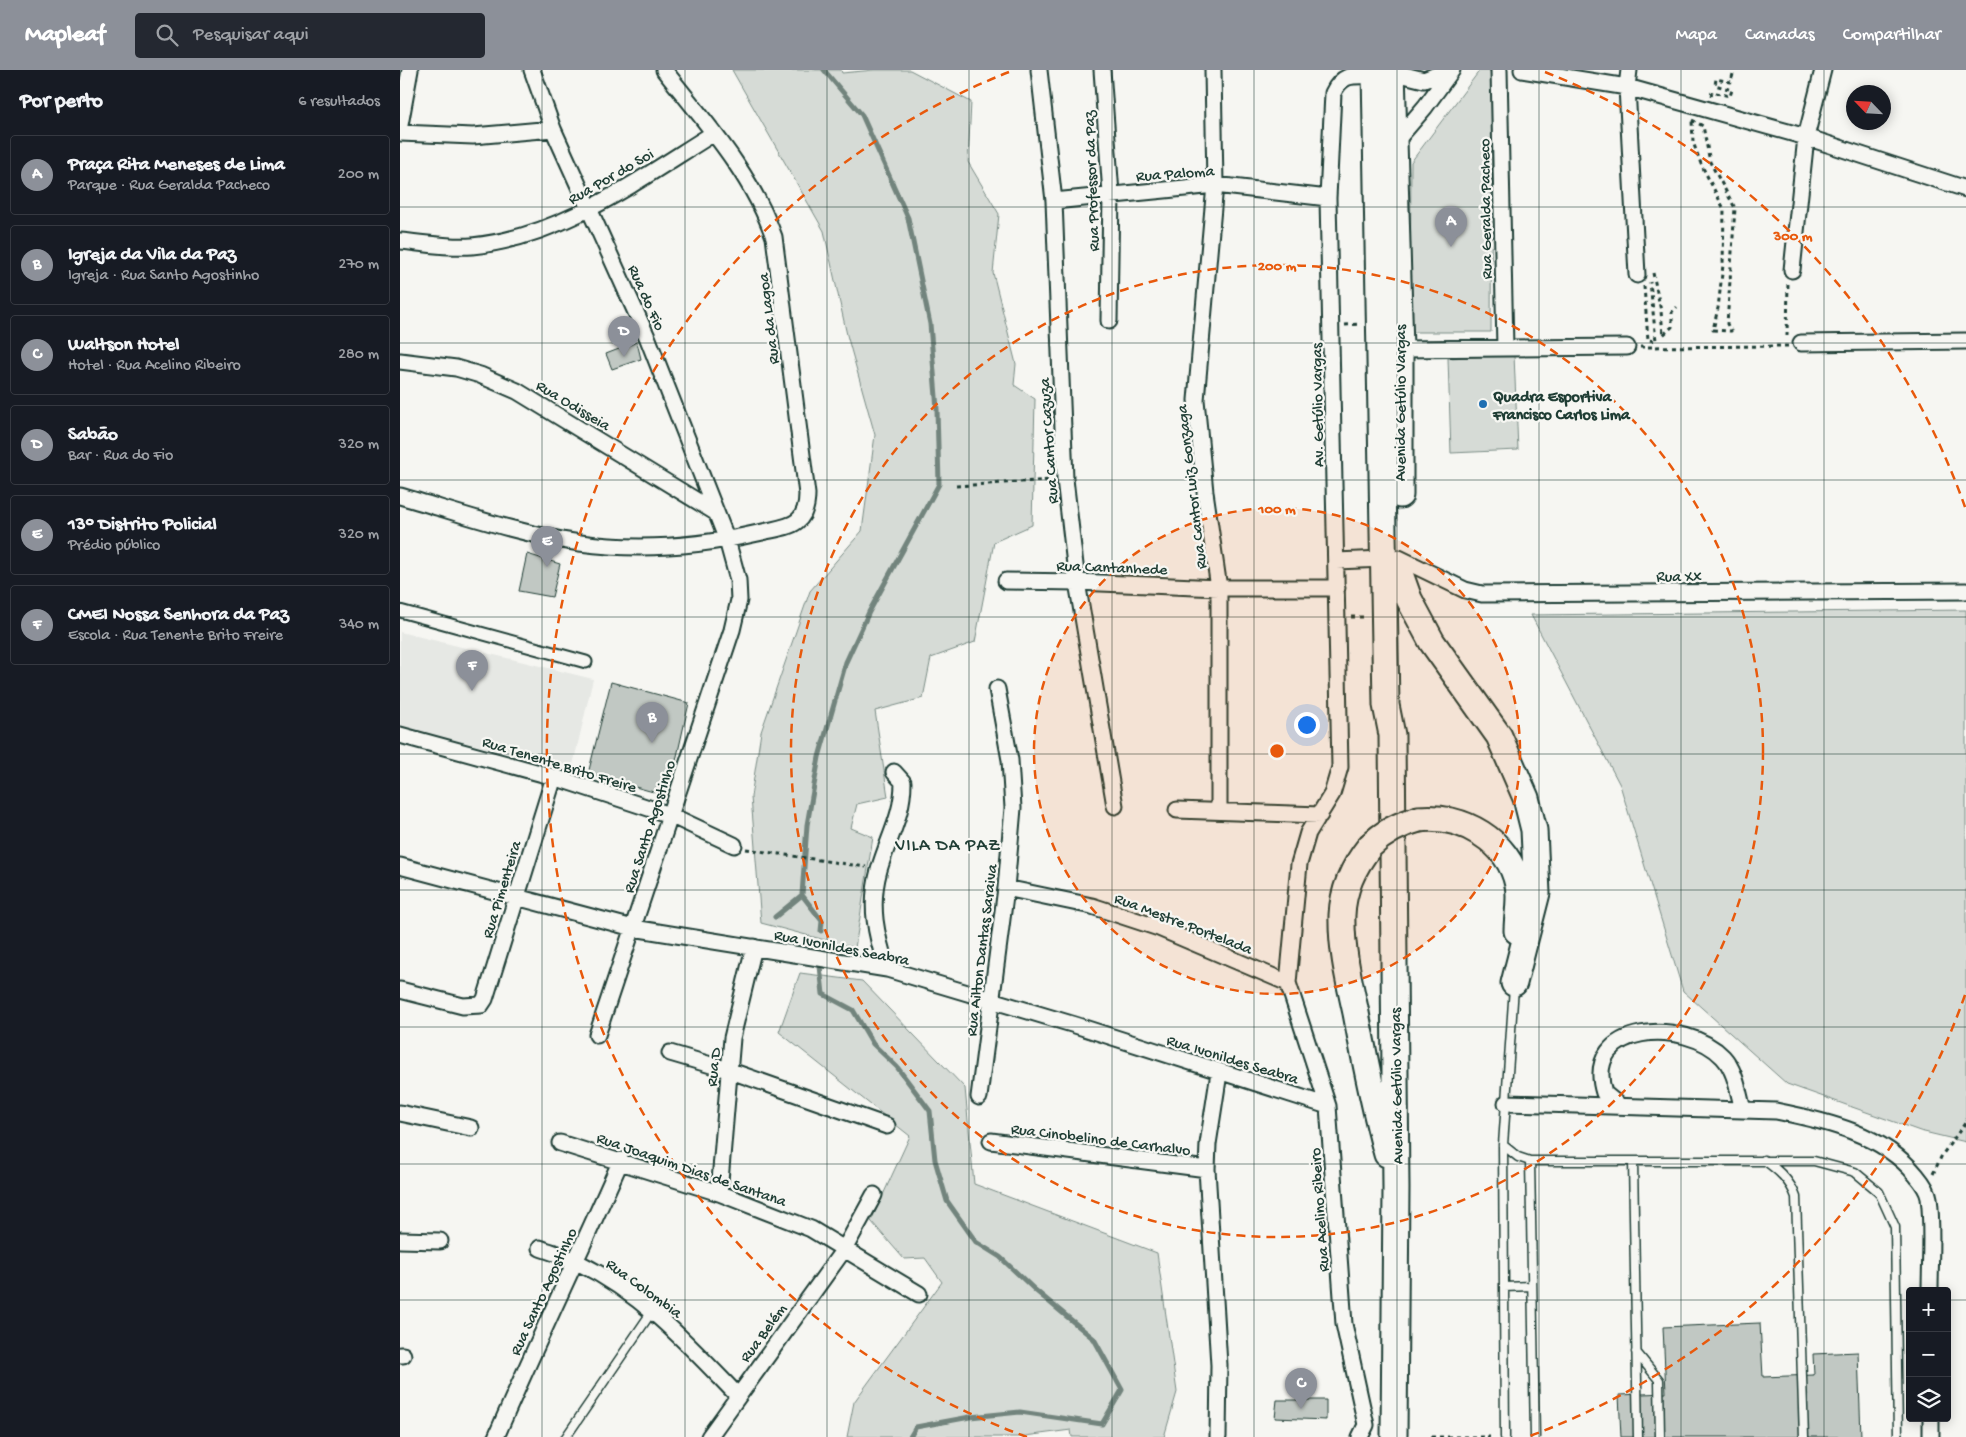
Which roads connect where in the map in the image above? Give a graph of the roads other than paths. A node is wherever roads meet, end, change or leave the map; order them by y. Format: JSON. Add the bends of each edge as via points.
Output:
{"nodes":[{"id":1,"x":410,"y":70,"type":"edge"},
{"id":2,"x":532,"y":70,"type":"edge"},
{"id":3,"x":664,"y":70,"type":"edge"},
{"id":4,"x":1039,"y":70,"type":"edge"},
{"id":5,"x":1102,"y":70,"type":"edge"},
{"id":6,"x":1213,"y":70,"type":"edge"},
{"id":7,"x":1333,"y":70,"type":"edge"},
{"id":8,"x":1451,"y":70,"type":"edge"},
{"id":9,"x":1499,"y":70,"type":"edge"},
{"id":10,"x":1522,"y":70,"type":"edge"},
{"id":11,"x":1629,"y":70,"type":"edge"},
{"id":12,"x":1823,"y":70,"type":"edge"},
{"id":13,"x":1383,"y":72,"type":"edge"},
{"id":14,"x":1627,"y":87,"type":"junction"},
{"id":15,"x":1333,"y":93,"type":"junction"},
{"id":16,"x":400,"y":124,"type":"edge"},
{"id":17,"x":554,"y":129,"type":"junction"},
{"id":18,"x":400,"y":133,"type":"edge"},
{"id":19,"x":714,"y":133,"type":"junction"},
{"id":20,"x":1806,"y":137,"type":"junction"},
{"id":21,"x":1394,"y":142,"type":"junction"},
{"id":22,"x":1215,"y":185,"type":"junction"},
{"id":23,"x":1966,"y":189,"type":"edge"},
{"id":24,"x":1111,"y":194,"type":"junction"},
{"id":25,"x":1328,"y":198,"type":"junction"},
{"id":26,"x":1054,"y":201,"type":"junction"},
{"id":27,"x":590,"y":210,"type":"junction"},
{"id":28,"x":400,"y":241,"type":"edge"},
{"id":29,"x":1792,"y":270,"type":"road end"},
{"id":30,"x":1637,"y":275,"type":"road end"},
{"id":31,"x":1110,"y":321,"type":"dead end"},
{"id":32,"x":1966,"y":341,"type":"edge"},
{"id":33,"x":1797,"y":344,"type":"road end"},
{"id":34,"x":1626,"y":347,"type":"road end"},
{"id":35,"x":1505,"y":348,"type":"junction"},
{"id":36,"x":1400,"y":349,"type":"junction"},
{"id":37,"x":400,"y":361,"type":"edge"},
{"id":38,"x":400,"y":496,"type":"edge"},
{"id":39,"x":715,"y":512,"type":"junction"},
{"id":40,"x":727,"y":540,"type":"junction"},
{"id":41,"x":1336,"y":562,"type":"junction"},
{"id":42,"x":1394,"y":563,"type":"junction"},
{"id":43,"x":1006,"y":581,"type":"dead end"},
{"id":44,"x":1077,"y":582,"type":"junction"},
{"id":45,"x":1219,"y":588,"type":"junction"},
{"id":46,"x":1337,"y":588,"type":"junction"},
{"id":47,"x":1966,"y":591,"type":"edge"},
{"id":48,"x":400,"y":611,"type":"edge"},
{"id":49,"x":586,"y":662,"type":"dead end"},
{"id":50,"x":997,"y":689,"type":"dead end"},
{"id":51,"x":400,"y":735,"type":"edge"},
{"id":52,"x":894,"y":772,"type":"dead end"},
{"id":53,"x":554,"y":777,"type":"junction"},
{"id":54,"x":1115,"y":806,"type":"dead end"},
{"id":55,"x":1177,"y":810,"type":"dead end"},
{"id":56,"x":1219,"y":811,"type":"junction"},
{"id":57,"x":670,"y":815,"type":"junction"},
{"id":58,"x":1320,"y":815,"type":"junction"},
{"id":59,"x":734,"y":845,"type":"dead end"},
{"id":60,"x":400,"y":866,"type":"edge"},
{"id":61,"x":1006,"y":888,"type":"junction"},
{"id":62,"x":516,"y":896,"type":"junction"},
{"id":63,"x":633,"y":928,"type":"junction"},
{"id":64,"x":754,"y":947,"type":"junction"},
{"id":65,"x":887,"y":969,"type":"junction"},
{"id":66,"x":1288,"y":983,"type":"junction"},
{"id":67,"x":1514,"y":983,"type":"junction"},
{"id":68,"x":400,"y":990,"type":"edge"},
{"id":69,"x":993,"y":1001,"type":"junction"},
{"id":70,"x":597,"y":1035,"type":"dead end"},
{"id":71,"x":670,"y":1053,"type":"dead end"},
{"id":72,"x":728,"y":1070,"type":"junction"},
{"id":73,"x":1219,"y":1073,"type":"junction"},
{"id":74,"x":979,"y":1097,"type":"dead end"},
{"id":75,"x":1506,"y":1103,"type":"junction"},
{"id":76,"x":1328,"y":1106,"type":"junction"},
{"id":77,"x":1620,"y":1106,"type":"junction"},
{"id":78,"x":1743,"y":1110,"type":"junction"},
{"id":79,"x":400,"y":1113,"type":"edge"},
{"id":80,"x":887,"y":1126,"type":"dead end"},
{"id":81,"x":471,"y":1128,"type":"dead end"},
{"id":82,"x":991,"y":1141,"type":"dead end"},
{"id":83,"x":560,"y":1143,"type":"dead end"},
{"id":84,"x":1503,"y":1145,"type":"junction"},
{"id":85,"x":621,"y":1160,"type":"junction"},
{"id":86,"x":1763,"y":1160,"type":"junction"},
{"id":87,"x":1530,"y":1161,"type":"junction"},
{"id":88,"x":1634,"y":1161,"type":"junction"},
{"id":89,"x":1207,"y":1169,"type":"junction"},
{"id":90,"x":1396,"y":1188,"type":"junction"},
{"id":91,"x":719,"y":1193,"type":"junction"},
{"id":92,"x":874,"y":1195,"type":"dead end"},
{"id":93,"x":400,"y":1240,"type":"edge"},
{"id":94,"x":440,"y":1241,"type":"dead end"},
{"id":95,"x":540,"y":1248,"type":"dead end"},
{"id":96,"x":844,"y":1248,"type":"junction"},
{"id":97,"x":577,"y":1261,"type":"junction"},
{"id":98,"x":1532,"y":1286,"type":"junction"},
{"id":99,"x":1504,"y":1287,"type":"junction"},
{"id":100,"x":1930,"y":1287,"type":"edge"},
{"id":101,"x":919,"y":1294,"type":"dead end"},
{"id":102,"x":653,"y":1310,"type":"junction"},
{"id":103,"x":1636,"y":1352,"type":"junction"},
{"id":104,"x":737,"y":1395,"type":"junction"},
{"id":105,"x":1931,"y":1422,"type":"edge"},
{"id":106,"x":1363,"y":1431,"type":"edge"},
{"id":107,"x":1394,"y":1432,"type":"edge"},
{"id":108,"x":496,"y":1437,"type":"edge"},
{"id":109,"x":566,"y":1437,"type":"edge"},
{"id":110,"x":709,"y":1437,"type":"edge"},
{"id":111,"x":1218,"y":1437,"type":"edge"},
{"id":112,"x":1505,"y":1437,"type":"edge"},
{"id":113,"x":1535,"y":1437,"type":"edge"},
{"id":114,"x":1638,"y":1437,"type":"edge"},
{"id":115,"x":1660,"y":1437,"type":"edge"},
{"id":116,"x":1804,"y":1437,"type":"edge"},
{"id":117,"x":1898,"y":1437,"type":"edge"},
{"id":118,"x":1931,"y":1437,"type":"edge"}],
"edges":[{"from":1,"to":16,"type":"street"},
{"from":2,"to":17,"type":"street","name":"Rua do Fio"},
{"from":3,"to":19,"type":"street","name":"Rua da Lagoa"},
{"from":4,"to":26,"type":"street","name":"Rua Cantor Cazuza"},
{"from":5,"to":24,"type":"street","name":"Rua Professor da Paz"},
{"from":6,"to":22,"type":"street","name":"Rua Cantor Luiz Gonzaga"},
{"from":7,"to":15,"type":"street","name":"Av. Getúlio Vargas"},
{"from":8,"to":13,"type":"street","via":[[1424,80]]},
{"from":8,"to":21,"type":"street","via":[[1425,107]]},
{"from":9,"to":35,"type":"street","name":"Rua Geralda Pacheco"},
{"from":10,"to":14,"type":"street"},
{"from":11,"to":14,"type":"street"},
{"from":12,"to":20,"type":"street"},
{"from":13,"to":15,"type":"street","via":[[1347,76],[1339,81]]},
{"from":13,"to":21,"type":"highway","name":"Avenida Getúlio Vargas"},
{"from":13,"to":42,"type":"highway","name":"Avenida Getúlio Vargas"},
{"from":14,"to":20,"type":"street"},
{"from":14,"to":30,"type":"street"},
{"from":15,"to":25,"type":"street","name":"Av. Getúlio Vargas"},
{"from":17,"to":18,"type":"street","via":[[473,136]]},
{"from":17,"to":27,"type":"street","name":"Rua do Fio"},
{"from":19,"to":27,"type":"street","name":"Rua Por do Soi"},
{"from":19,"to":40,"type":"street","name":"Rua da Lagoa","via":[[749,184],[774,237],[807,494],[804,514],[796,524]]},
{"from":20,"to":23,"type":"street"},
{"from":20,"to":29,"type":"street"},
{"from":21,"to":36,"type":"highway","name":"Avenida Getúlio Vargas"},
{"from":22,"to":24,"type":"street","name":"Rua Paloma"},
{"from":22,"to":25,"type":"street","name":"Rua Paloma"},
{"from":22,"to":45,"type":"street","name":"Rua Cantor Luiz Gonzaga","via":[[1196,400]]},
{"from":24,"to":26,"type":"street","name":"Rua Paloma"},
{"from":24,"to":31,"type":"street","name":"Rua Professor da Paz"},
{"from":25,"to":41,"type":"street","name":"Av. Getúlio Vargas"},
{"from":26,"to":44,"type":"street","name":"Rua Cantor Cazuza","via":[[1065,479]]},
{"from":27,"to":28,"type":"street","name":"Rua Por do Soi","via":[[518,239],[470,246]]},
{"from":27,"to":39,"type":"street","name":"Rua do Fio","via":[[648,340]]},
{"from":32,"to":33,"type":"street"},
{"from":34,"to":35,"type":"street"},
{"from":35,"to":36,"type":"street"},
{"from":36,"to":42,"type":"highway","name":"Avenida Getúlio Vargas"},
{"from":37,"to":39,"type":"street","name":"Rua Odisseia","via":[[456,368],[517,391]]},
{"from":38,"to":40,"type":"street","name":"Rua da Lagoa","via":[[548,537],[582,543],[656,547]]},
{"from":39,"to":40,"type":"street","name":"Rua do Fio"},
{"from":40,"to":57,"type":"street","name":"Rua Santo Agostinho","via":[[738,580],[739,600],[732,630]]},
{"from":41,"to":42,"type":"street"},
{"from":41,"to":46,"type":"street","name":"Av. Getúlio Vargas"},
{"from":42,"to":47,"type":"street","name":"Rua Xx","via":[[1482,594]]},
{"from":42,"to":67,"type":"highway","via":[[1432,642],[1499,736],[1526,798],[1534,830],[1537,893]]},
{"from":42,"to":90,"type":"highway","name":"Avenida Getúlio Vargas","via":[[1401,705],[1392,735]]},
{"from":43,"to":44,"type":"street","name":"Rua Cantanhede"},
{"from":44,"to":45,"type":"street","name":"Rua Cantanhede"},
{"from":44,"to":54,"type":"street","name":"Rua Cantor Cazuza"},
{"from":45,"to":46,"type":"street","name":"Rua Cantanhede"},
{"from":45,"to":56,"type":"street","name":"Rua Cantor Luiz Gonzaga"},
{"from":46,"to":58,"type":"street","name":"Av. Getúlio Vargas","via":[[1340,767],[1332,794]]},
{"from":48,"to":49,"type":"street"},
{"from":50,"to":61,"type":"street","name":"Rua Ailton Dantas Saraiva","via":[[1010,760],[1013,808]]},
{"from":51,"to":53,"type":"street","name":"Rua Tenente Brito Freire"},
{"from":52,"to":65,"type":"street","via":[[903,782],[903,801],[879,870],[873,905],[875,933]]},
{"from":53,"to":57,"type":"street","name":"Rua Tenente Brito Freire"},
{"from":53,"to":62,"type":"street","name":"Rua Pimenteira"},
{"from":55,"to":56,"type":"street"},
{"from":56,"to":58,"type":"street"},
{"from":57,"to":59,"type":"street","name":"Rua Tenente Brito Freire"},
{"from":57,"to":63,"type":"street","name":"Rua Santo Agostinho"},
{"from":58,"to":66,"type":"street","name":"Av. Getúlio Vargas","via":[[1308,833],[1299,864]]},
{"from":60,"to":62,"type":"street","name":"Rua Ivonildes Seabra"},
{"from":61,"to":66,"type":"street","name":"Rua Mestre Portelada","via":[[1092,906],[1159,928]]},
{"from":61,"to":69,"type":"street","name":"Rua Ailton Dantas Saraiva"},
{"from":62,"to":63,"type":"street","name":"Rua Ivonildes Seabra"},
{"from":62,"to":68,"type":"street","name":"Rua Pimenteira","via":[[481,1005],[462,1006]]},
{"from":63,"to":64,"type":"street","name":"Rua Ivonildes Seabra"},
{"from":63,"to":70,"type":"street","name":"Rua Santo Agostinho"},
{"from":64,"to":65,"type":"street","name":"Rua Ivonildes Seabra"},
{"from":64,"to":72,"type":"street","name":"Rua D","via":[[738,1009]]},
{"from":65,"to":69,"type":"street","name":"Rua Ivonildes Seabra"},
{"from":66,"to":76,"type":"street","name":"Rua Acelino Ribeiro"},
{"from":67,"to":75,"type":"lane"},
{"from":67,"to":90,"type":"highway","bridge":true,"via":[[1519,887],[1507,857],[1492,841],[1458,821],[1435,817],[1380,836],[1358,860],[1348,882],[1342,914],[1345,958],[1374,1108]]},
{"from":69,"to":73,"type":"street","name":"Rua Ivonildes Seabra"},
{"from":69,"to":74,"type":"street","name":"Rua Ailton Dantas Saraiva"},
{"from":71,"to":72,"type":"street"},
{"from":72,"to":80,"type":"street"},
{"from":72,"to":91,"type":"street","name":"Rua D"},
{"from":73,"to":76,"type":"street","name":"Rua Ivonildes Seabra"},
{"from":73,"to":89,"type":"street"},
{"from":75,"to":77,"type":"street"},
{"from":75,"to":84,"type":"lane"},
{"from":76,"to":106,"type":"street","name":"Rua Acelino Ribeiro","via":[[1344,1324]]},
{"from":77,"to":78,"type":"street"},
{"from":77,"to":78,"type":"street","via":[[1604,1093],[1600,1071],[1604,1058],[1622,1041],[1657,1030],[1698,1040],[1723,1057],[1734,1075]]},
{"from":78,"to":100,"type":"street","via":[[1776,1111],[1817,1120],[1854,1132],[1899,1157],[1921,1181],[1929,1197]]},
{"from":79,"to":81,"type":"street"},
{"from":82,"to":89,"type":"street","name":"Rua Cinobelino de Carhalvo"},
{"from":83,"to":85,"type":"street","name":"Rua Joaquim Dias de Santana"},
{"from":84,"to":87,"type":"lane","via":[[1518,1157]]},
{"from":84,"to":99,"type":"lane"},
{"from":85,"to":91,"type":"street","name":"Rua Joaquim Dias de Santana"},
{"from":85,"to":97,"type":"street","name":"Rua Santo Agostinho"},
{"from":86,"to":88,"type":"lane"},
{"from":86,"to":116,"type":"lane","via":[[1784,1176],[1796,1197]]},
{"from":86,"to":117,"type":"lane","via":[[1814,1161],[1855,1172],[1879,1192],[1887,1206],[1895,1227]]},
{"from":87,"to":88,"type":"lane"},
{"from":87,"to":98,"type":"lane"},
{"from":88,"to":103,"type":"lane"},
{"from":89,"to":111,"type":"street","via":[[1220,1365]]},
{"from":90,"to":107,"type":"highway","name":"Avenida Getúlio Vargas"},
{"from":91,"to":96,"type":"street","name":"Rua Joaquim Dias de Santana","via":[[811,1229]]},
{"from":92,"to":96,"type":"street","name":"Rua Belém"},
{"from":93,"to":94,"type":"street"},
{"from":95,"to":97,"type":"street","name":"Rua Colombia"},
{"from":96,"to":101,"type":"street"},
{"from":96,"to":104,"type":"street","name":"Rua Belém"},
{"from":97,"to":102,"type":"street","name":"Rua Colombia"},
{"from":97,"to":108,"type":"street","name":"Rua Santo Agostinho","via":[[531,1354]]},
{"from":98,"to":99,"type":"lane"},
{"from":98,"to":113,"type":"lane"},
{"from":99,"to":112,"type":"lane"},
{"from":102,"to":104,"type":"street","name":"Rua Colombia"},
{"from":102,"to":109,"type":"lane"},
{"from":103,"to":114,"type":"lane"},
{"from":103,"to":115,"type":"lane","via":[[1659,1380]]},
{"from":104,"to":110,"type":"street","name":"Rua Belém"},
{"from":105,"to":118,"type":"street"},
{"from":106,"to":107,"type":"street"}]}
